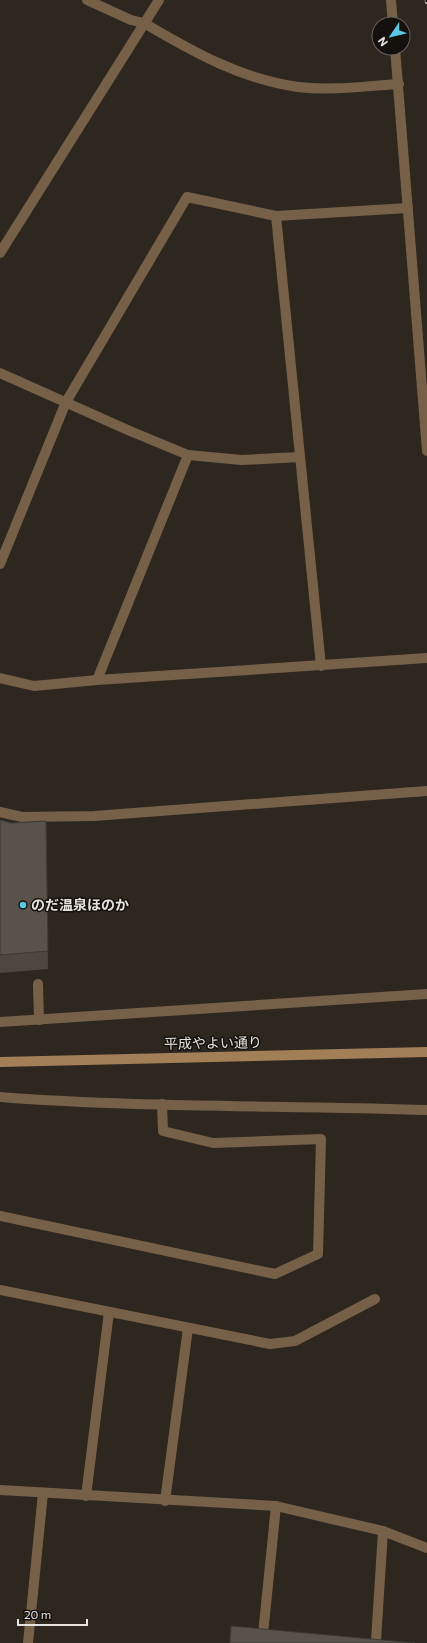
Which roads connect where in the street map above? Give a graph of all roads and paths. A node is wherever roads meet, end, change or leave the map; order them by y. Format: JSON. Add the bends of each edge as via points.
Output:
{"nodes":[{"id":1,"x":87,"y":0,"type":"edge"},
{"id":2,"x":159,"y":0,"type":"edge"},
{"id":3,"x":391,"y":0,"type":"edge"},
{"id":4,"x":392,"y":16,"type":"edge"},
{"id":5,"x":144,"y":23,"type":"junction"},
{"id":6,"x":396,"y":56,"type":"edge"},
{"id":7,"x":399,"y":84,"type":"junction"},
{"id":8,"x":408,"y":208,"type":"junction"},
{"id":9,"x":276,"y":216,"type":"junction"},
{"id":10,"x":0,"y":253,"type":"edge"},
{"id":11,"x":0,"y":373,"type":"edge"},
{"id":12,"x":66,"y":402,"type":"junction"},
{"id":13,"x":427,"y":451,"type":"edge"},
{"id":14,"x":188,"y":455,"type":"junction"},
{"id":15,"x":300,"y":457,"type":"junction"},
{"id":16,"x":0,"y":564,"type":"edge"},
{"id":17,"x":427,"y":658,"type":"edge"},
{"id":18,"x":321,"y":666,"type":"junction"},
{"id":19,"x":0,"y":678,"type":"edge"},
{"id":20,"x":97,"y":680,"type":"junction"},
{"id":21,"x":427,"y":791,"type":"edge"},
{"id":22,"x":0,"y":812,"type":"edge"},
{"id":23,"x":38,"y":984,"type":"dead end"},
{"id":24,"x":427,"y":994,"type":"edge"},
{"id":25,"x":39,"y":1020,"type":"junction"},
{"id":26,"x":0,"y":1022,"type":"edge"},
{"id":27,"x":427,"y":1052,"type":"edge"},
{"id":28,"x":0,"y":1062,"type":"edge"},
{"id":29,"x":0,"y":1097,"type":"edge"},
{"id":30,"x":162,"y":1104,"type":"junction"},
{"id":31,"x":427,"y":1110,"type":"edge"},
{"id":32,"x":0,"y":1216,"type":"edge"},
{"id":33,"x":0,"y":1290,"type":"edge"},
{"id":34,"x":375,"y":1299,"type":"dead end"},
{"id":35,"x":109,"y":1312,"type":"junction"},
{"id":36,"x":188,"y":1328,"type":"junction"},
{"id":37,"x":0,"y":1490,"type":"edge"},
{"id":38,"x":43,"y":1493,"type":"junction"},
{"id":39,"x":86,"y":1496,"type":"junction"},
{"id":40,"x":165,"y":1500,"type":"junction"},
{"id":41,"x":276,"y":1506,"type":"junction"},
{"id":42,"x":383,"y":1530,"type":"junction"},
{"id":43,"x":427,"y":1548,"type":"edge"},
{"id":44,"x":263,"y":1634,"type":"edge"},
{"id":45,"x":376,"y":1641,"type":"edge"},
{"id":46,"x":28,"y":1643,"type":"edge"}],
"edges":[{"from":1,"to":5,"type":"street","via":[[131,20]]},
{"from":2,"to":5,"type":"street"},
{"from":3,"to":4,"type":"street"},
{"from":5,"to":7,"type":"street","via":[[212,61],[263,80],[299,87],[342,88]]},
{"from":5,"to":10,"type":"street"},
{"from":6,"to":7,"type":"street"},
{"from":7,"to":8,"type":"street"},
{"from":8,"to":9,"type":"street"},
{"from":8,"to":13,"type":"street"},
{"from":9,"to":12,"type":"street","via":[[187,197]]},
{"from":9,"to":15,"type":"street"},
{"from":11,"to":12,"type":"street"},
{"from":12,"to":14,"type":"street","via":[[130,432]]},
{"from":12,"to":16,"type":"street"},
{"from":14,"to":15,"type":"street","via":[[242,460]]},
{"from":14,"to":20,"type":"street"},
{"from":15,"to":18,"type":"street"},
{"from":17,"to":18,"type":"street"},
{"from":18,"to":20,"type":"street"},
{"from":19,"to":20,"type":"street","via":[[34,686]]},
{"from":21,"to":22,"type":"street","via":[[94,816],[22,817]]},
{"from":23,"to":25,"type":"street"},
{"from":24,"to":25,"type":"street"},
{"from":25,"to":26,"type":"street"},
{"from":27,"to":28,"type":"street","name":"平成やよい通り"},
{"from":29,"to":30,"type":"street"},
{"from":30,"to":31,"type":"street"},
{"from":30,"to":32,"type":"street","via":[[163,1131],[213,1143],[321,1139],[318,1254],[275,1274]]},
{"from":33,"to":35,"type":"street"},
{"from":34,"to":36,"type":"street","via":[[295,1341],[270,1344]]},
{"from":35,"to":36,"type":"street"},
{"from":35,"to":39,"type":"street"},
{"from":36,"to":40,"type":"street"},
{"from":37,"to":38,"type":"street"},
{"from":38,"to":39,"type":"street"},
{"from":38,"to":46,"type":"street"},
{"from":39,"to":40,"type":"street"},
{"from":40,"to":41,"type":"street"},
{"from":41,"to":42,"type":"street"},
{"from":41,"to":44,"type":"street"},
{"from":42,"to":43,"type":"street"},
{"from":42,"to":45,"type":"street"}]}
